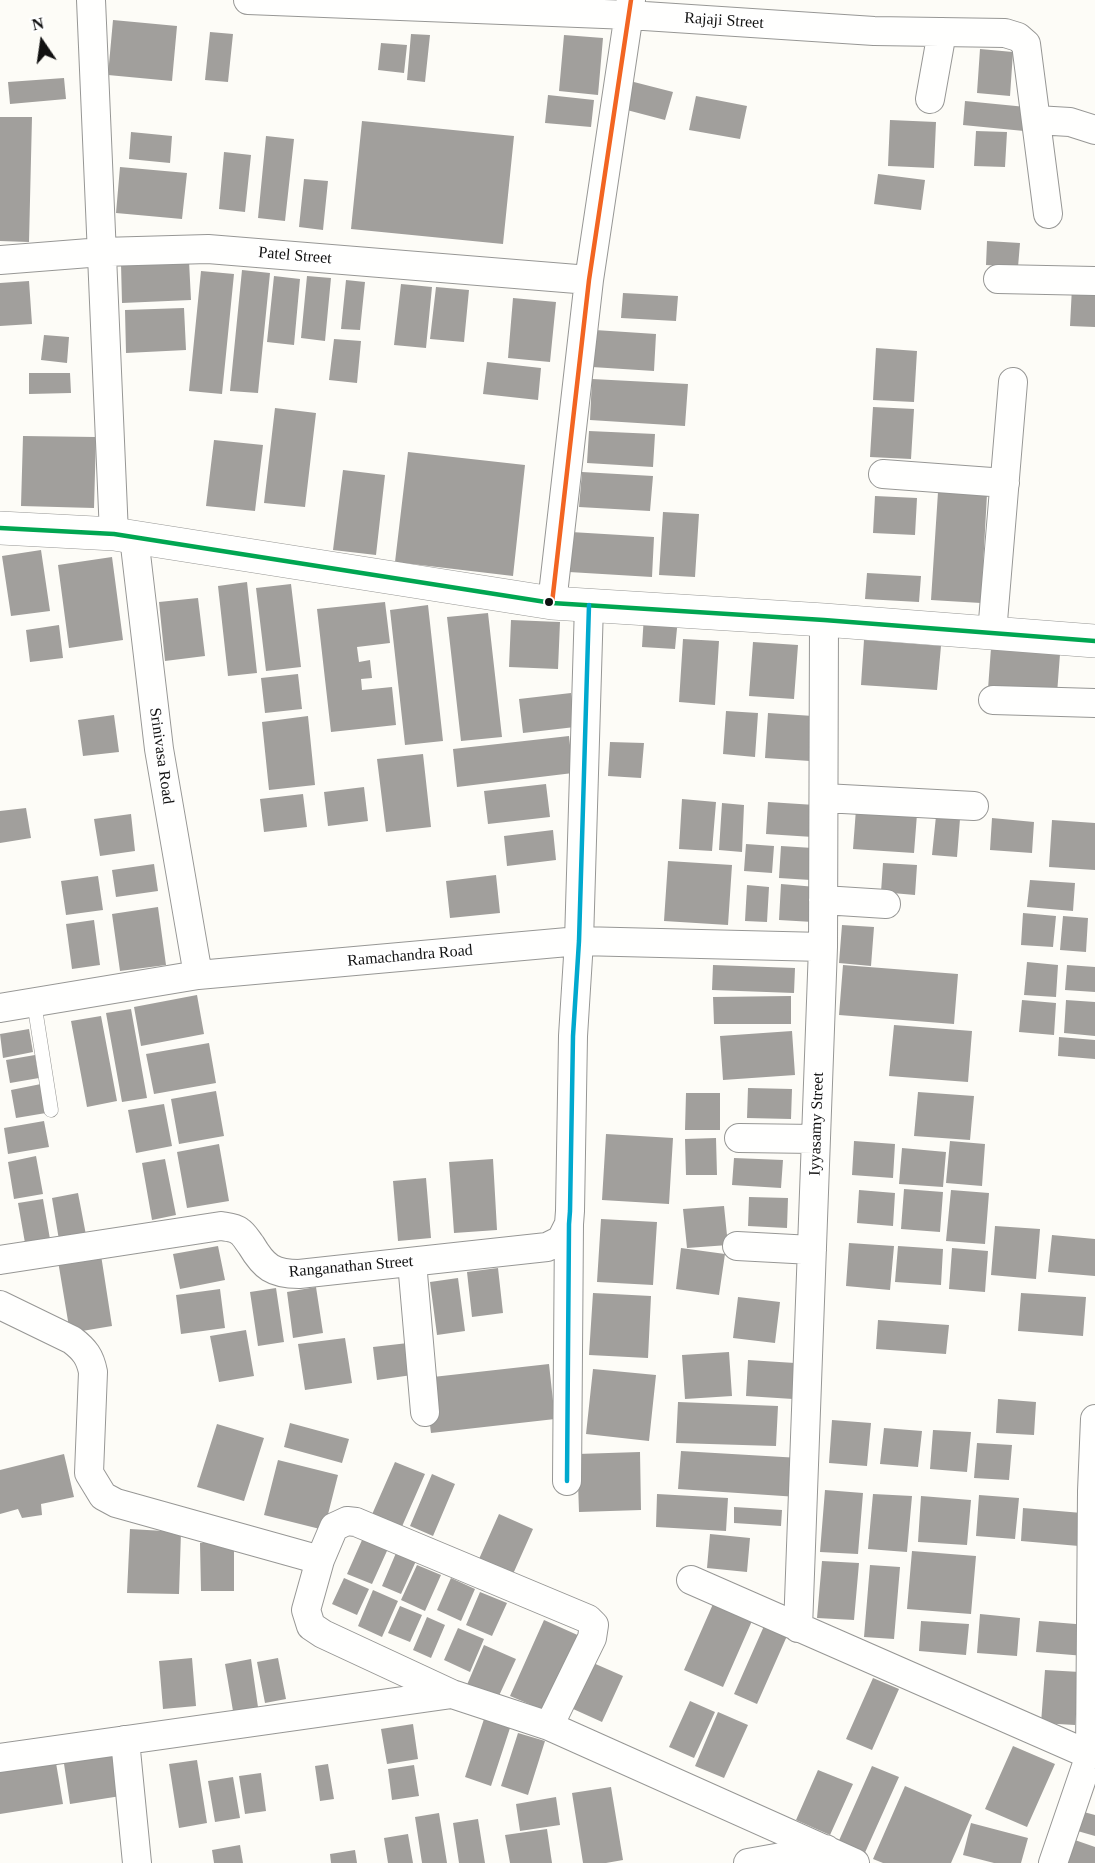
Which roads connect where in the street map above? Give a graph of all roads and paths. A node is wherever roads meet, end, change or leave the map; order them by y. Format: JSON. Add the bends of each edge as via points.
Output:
{"nodes":[{"id":1,"x":91,"y":0,"type":"edge"},
{"id":2,"x":248,"y":0,"type":"edge"},
{"id":3,"x":630,"y":7,"type":"edge"},
{"id":4,"x":942,"y":32,"type":"junction"},
{"id":5,"x":930,"y":99,"type":"dead end"},
{"id":6,"x":1036,"y":120,"type":"junction"},
{"id":7,"x":1095,"y":130,"type":"edge"},
{"id":8,"x":1048,"y":214,"type":"dead end"},
{"id":9,"x":102,"y":252,"type":"junction"},
{"id":10,"x":0,"y":260,"type":"edge"},
{"id":11,"x":998,"y":279,"type":"dead end"},
{"id":12,"x":589,"y":280,"type":"junction"},
{"id":13,"x":1095,"y":281,"type":"edge"},
{"id":14,"x":1013,"y":382,"type":"dead end"},
{"id":15,"x":884,"y":474,"type":"dead end"},
{"id":16,"x":1005,"y":483,"type":"junction"},
{"id":17,"x":0,"y":528,"type":"edge"},
{"id":18,"x":124,"y":535,"type":"junction"},
{"id":19,"x":552,"y":603,"type":"junction"},
{"id":20,"x":589,"y":605,"type":"junction"},
{"id":21,"x":824,"y":620,"type":"junction"},
{"id":22,"x":992,"y":633,"type":"junction"},
{"id":23,"x":1095,"y":642,"type":"edge"},
{"id":24,"x":993,"y":700,"type":"dead end"},
{"id":25,"x":1095,"y":703,"type":"edge"},
{"id":26,"x":824,"y":798,"type":"junction"},
{"id":27,"x":974,"y":806,"type":"dead end"},
{"id":28,"x":824,"y":900,"type":"junction"},
{"id":29,"x":886,"y":904,"type":"dead end"},
{"id":30,"x":579,"y":941,"type":"junction"},
{"id":31,"x":823,"y":947,"type":"junction"},
{"id":32,"x":198,"y":975,"type":"junction"},
{"id":33,"x":34,"y":1002,"type":"junction"},
{"id":34,"x":0,"y":1008,"type":"edge"},
{"id":35,"x":51,"y":1110,"type":"dead end"},
{"id":36,"x":739,"y":1138,"type":"dead end"},
{"id":37,"x":816,"y":1138,"type":"junction"},
{"id":38,"x":568,"y":1224,"type":"junction"},
{"id":39,"x":737,"y":1246,"type":"dead end"},
{"id":40,"x":812,"y":1250,"type":"junction"},
{"id":41,"x":0,"y":1260,"type":"edge"},
{"id":42,"x":412,"y":1262,"type":"junction"},
{"id":43,"x":0,"y":1305,"type":"edge"},
{"id":44,"x":425,"y":1412,"type":"dead end"},
{"id":45,"x":1095,"y":1419,"type":"edge"},
{"id":46,"x":567,"y":1480,"type":"dead end"},
{"id":47,"x":320,"y":1560,"type":"junction"},
{"id":48,"x":691,"y":1580,"type":"dead end"},
{"id":49,"x":798,"y":1628,"type":"junction"},
{"id":50,"x":452,"y":1694,"type":"junction"},
{"id":51,"x":549,"y":1726,"type":"junction"},
{"id":52,"x":125,"y":1740,"type":"junction"},
{"id":53,"x":1090,"y":1755,"type":"junction"},
{"id":54,"x":0,"y":1758,"type":"edge"},
{"id":55,"x":826,"y":1849,"type":"junction"},
{"id":56,"x":136,"y":1863,"type":"edge"},
{"id":57,"x":748,"y":1863,"type":"edge"},
{"id":58,"x":855,"y":1863,"type":"edge"},
{"id":59,"x":1053,"y":1863,"type":"edge"}],
"edges":[{"from":1,"to":9,"type":"street","name":"Srinivasa Road"},
{"from":2,"to":3,"type":"street","name":"Rajaji Street"},
{"from":3,"to":4,"type":"street","name":"Rajaji Street","via":[[874,31]]},
{"from":3,"to":12,"type":"street"},
{"from":4,"to":5,"type":"street"},
{"from":4,"to":6,"type":"street","name":"Rajaji Street","via":[[1005,33],[1026,44]]},
{"from":6,"to":7,"type":"street","via":[[1070,122]]},
{"from":6,"to":8,"type":"street","name":"Rajaji Street"},
{"from":9,"to":10,"type":"street","name":"Patel Street"},
{"from":9,"to":12,"type":"street","name":"Patel Street","via":[[208,249]]},
{"from":9,"to":18,"type":"street","name":"Srinivasa Road"},
{"from":11,"to":13,"type":"street"},
{"from":12,"to":19,"type":"street"},
{"from":14,"to":16,"type":"street"},
{"from":15,"to":16,"type":"street"},
{"from":16,"to":22,"type":"street"},
{"from":17,"to":18,"type":"street"},
{"from":18,"to":19,"type":"street"},
{"from":18,"to":32,"type":"street","name":"Srinivasa Road"},
{"from":19,"to":20,"type":"street"},
{"from":20,"to":21,"type":"street"},
{"from":20,"to":30,"type":"street"},
{"from":21,"to":22,"type":"street"},
{"from":21,"to":26,"type":"street","name":"Iyyasamy Street"},
{"from":22,"to":23,"type":"street"},
{"from":24,"to":25,"type":"street"},
{"from":26,"to":27,"type":"street"},
{"from":26,"to":28,"type":"street","name":"Iyyasamy Street"},
{"from":28,"to":29,"type":"street"},
{"from":28,"to":31,"type":"street","name":"Iyyasamy Street"},
{"from":30,"to":31,"type":"street","name":"Ramachandra Road"},
{"from":30,"to":32,"type":"street","name":"Ramachandra Road"},
{"from":30,"to":38,"type":"street"},
{"from":31,"to":37,"type":"street","name":"Iyyasamy Street"},
{"from":32,"to":33,"type":"street","name":"Ramachandra Road"},
{"from":33,"to":34,"type":"street","name":"Ramachandra Road"},
{"from":33,"to":35,"type":"lane"},
{"from":36,"to":37,"type":"street"},
{"from":37,"to":40,"type":"street","name":"Iyyasamy Street"},
{"from":38,"to":42,"type":"street","name":"Ranganathan Street","via":[[561,1240],[547,1247]]},
{"from":38,"to":46,"type":"street"},
{"from":39,"to":40,"type":"street"},
{"from":40,"to":49,"type":"street","name":"Iyyasamy Street"},
{"from":41,"to":42,"type":"street","name":"Ranganathan Street","via":[[221,1226],[237,1229],[261,1261],[285,1274]]},
{"from":42,"to":44,"type":"street"},
{"from":43,"to":47,"type":"street","via":[[72,1340],[90,1357],[93,1372],[89,1473],[103,1496],[116,1503]]},
{"from":45,"to":53,"type":"street"},
{"from":47,"to":50,"type":"street","via":[[306,1610],[311,1626]]},
{"from":47,"to":51,"type":"street","via":[[334,1527],[356,1522],[588,1619],[594,1625],[592,1638]]},
{"from":48,"to":49,"type":"street"},
{"from":49,"to":53,"type":"street"},
{"from":50,"to":51,"type":"street"},
{"from":50,"to":52,"type":"street"},
{"from":51,"to":55,"type":"street"},
{"from":52,"to":54,"type":"street"},
{"from":52,"to":56,"type":"street"},
{"from":53,"to":59,"type":"street"},
{"from":55,"to":57,"type":"street"},
{"from":55,"to":58,"type":"street"}]}
